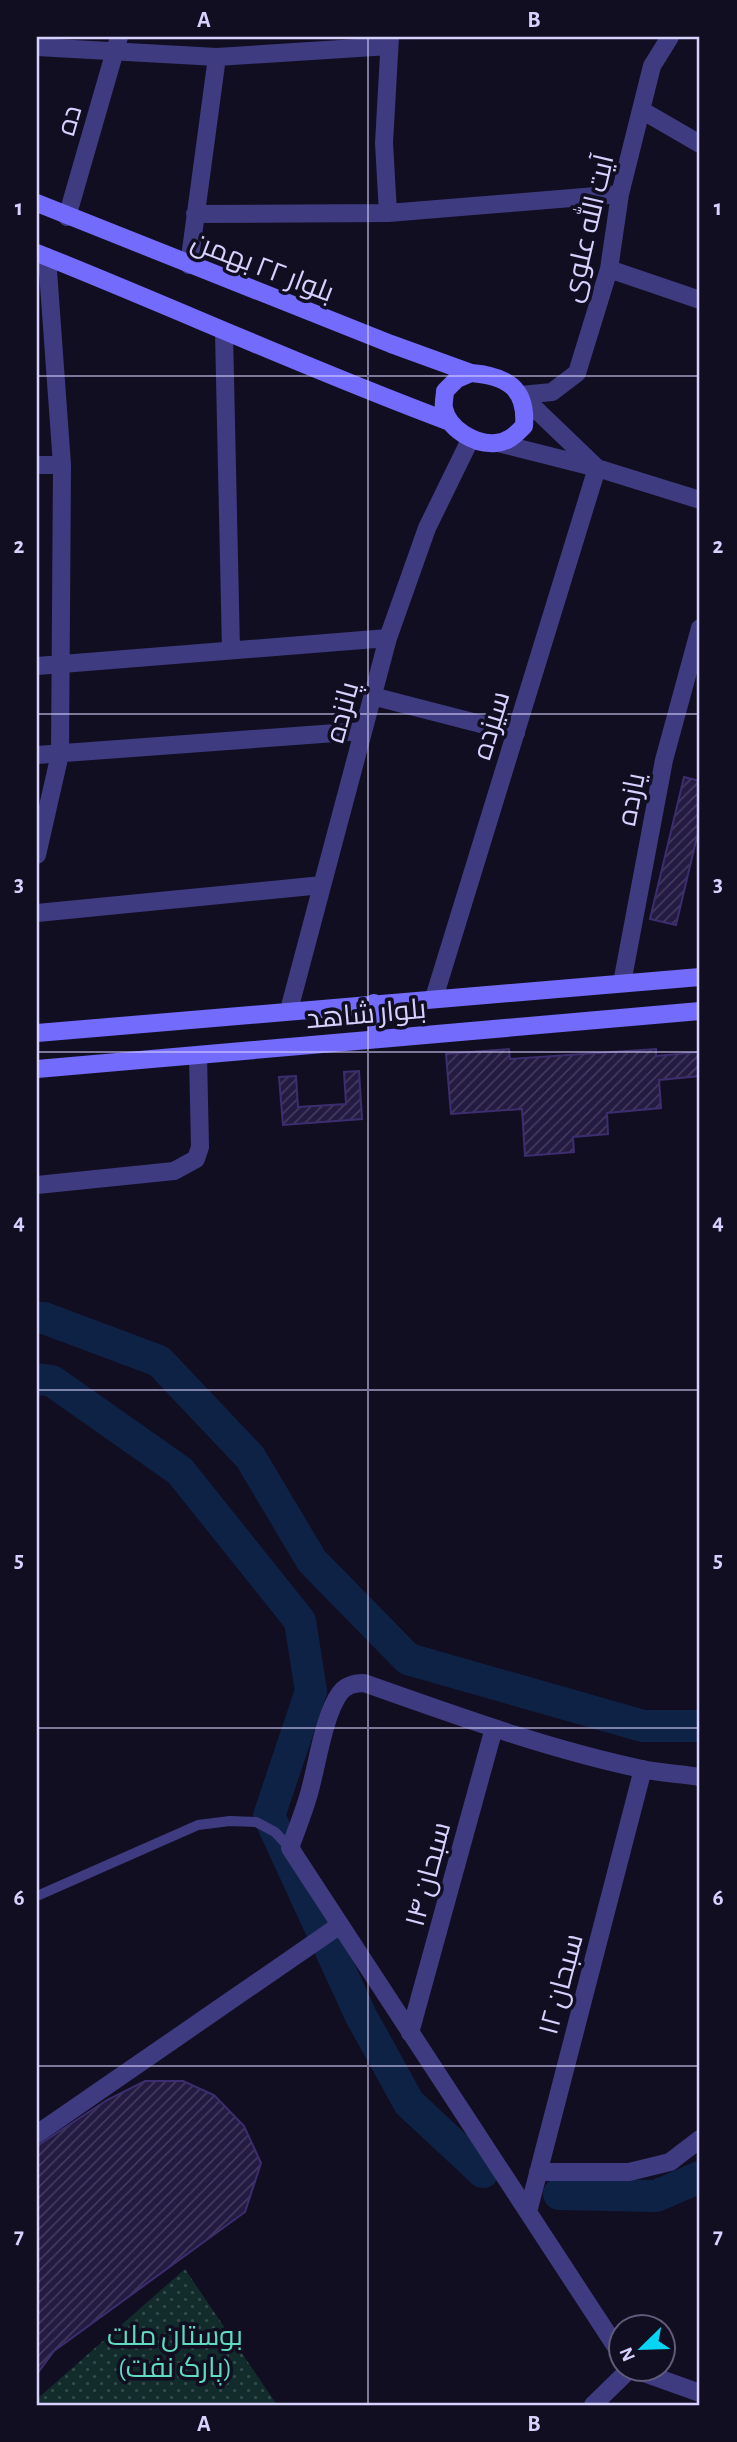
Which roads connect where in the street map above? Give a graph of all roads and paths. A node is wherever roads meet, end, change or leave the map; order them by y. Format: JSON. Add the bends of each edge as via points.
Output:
{"nodes":[{"id":1,"x":670,"y":37,"type":"edge"},
{"id":2,"x":390,"y":42,"type":"edge"},
{"id":3,"x":117,"y":44,"type":"edge"},
{"id":4,"x":37,"y":47,"type":"edge"},
{"id":5,"x":217,"y":57,"type":"junction"},
{"id":6,"x":643,"y":111,"type":"junction"},
{"id":7,"x":700,"y":144,"type":"edge"},
{"id":8,"x":620,"y":194,"type":"junction"},
{"id":9,"x":37,"y":203,"type":"edge"},
{"id":10,"x":388,"y":213,"type":"junction"},
{"id":11,"x":195,"y":214,"type":"junction"},
{"id":12,"x":67,"y":217,"type":"junction"},
{"id":13,"x":42,"y":255,"type":"edge"},
{"id":14,"x":189,"y":265,"type":"junction"},
{"id":15,"x":609,"y":269,"type":"junction"},
{"id":16,"x":700,"y":300,"type":"edge"},
{"id":17,"x":224,"y":332,"type":"junction"},
{"id":18,"x":471,"y":373,"type":"junction"},
{"id":19,"x":37,"y":375,"type":"edge"},
{"id":20,"x":55,"y":377,"type":"junction"},
{"id":21,"x":521,"y":395,"type":"junction"},
{"id":22,"x":450,"y":422,"type":"junction"},
{"id":23,"x":471,"y":438,"type":"junction"},
{"id":24,"x":498,"y":443,"type":"junction"},
{"id":25,"x":37,"y":465,"type":"edge"},
{"id":26,"x":62,"y":465,"type":"junction"},
{"id":27,"x":597,"y":468,"type":"junction"},
{"id":28,"x":700,"y":500,"type":"edge"},
{"id":29,"x":700,"y":628,"type":"edge"},
{"id":30,"x":387,"y":638,"type":"junction"},
{"id":31,"x":231,"y":650,"type":"junction"},
{"id":32,"x":37,"y":666,"type":"edge"},
{"id":33,"x":61,"y":666,"type":"junction"},
{"id":34,"x":372,"y":696,"type":"junction"},
{"id":35,"x":363,"y":732,"type":"junction"},
{"id":36,"x":516,"y":733,"type":"junction"},
{"id":37,"x":60,"y":754,"type":"junction"},
{"id":38,"x":37,"y":755,"type":"edge"},
{"id":39,"x":37,"y":855,"type":"edge"},
{"id":40,"x":322,"y":885,"type":"junction"},
{"id":41,"x":37,"y":913,"type":"edge"},
{"id":42,"x":700,"y":976,"type":"edge"},
{"id":43,"x":622,"y":983,"type":"junction"},
{"id":44,"x":434,"y":998,"type":"junction"},
{"id":45,"x":374,"y":1003,"type":"junction"},
{"id":46,"x":289,"y":1010,"type":"junction"},
{"id":47,"x":700,"y":1010,"type":"edge"},
{"id":48,"x":37,"y":1032,"type":"edge"},
{"id":49,"x":378,"y":1039,"type":"junction"},
{"id":50,"x":198,"y":1055,"type":"junction"},
{"id":51,"x":37,"y":1069,"type":"edge"},
{"id":52,"x":37,"y":1185,"type":"edge"},
{"id":53,"x":494,"y":1728,"type":"junction"},
{"id":54,"x":643,"y":1769,"type":"junction"},
{"id":55,"x":700,"y":1777,"type":"edge"},
{"id":56,"x":290,"y":1848,"type":"junction"},
{"id":57,"x":37,"y":1896,"type":"edge"},
{"id":58,"x":340,"y":1925,"type":"junction"},
{"id":59,"x":411,"y":2033,"type":"junction"},
{"id":60,"x":37,"y":2132,"type":"edge"},
{"id":61,"x":700,"y":2139,"type":"edge"},
{"id":62,"x":538,"y":2172,"type":"junction"},
{"id":63,"x":528,"y":2212,"type":"junction"},
{"id":64,"x":608,"y":2336,"type":"edge"},
{"id":65,"x":617,"y":2382,"type":"edge"},
{"id":66,"x":660,"y":2382,"type":"edge"},
{"id":67,"x":693,"y":2396,"type":"edge"},
{"id":68,"x":593,"y":2405,"type":"edge"}],
"edges":[{"from":1,"to":6,"type":"street","name":"آیت الله علوی","via":[[652,66]]},
{"from":2,"to":5,"type":"street"},
{"from":2,"to":10,"type":"street","via":[[384,143]]},
{"from":3,"to":4,"type":"street"},
{"from":3,"to":5,"type":"street"},
{"from":3,"to":12,"type":"street","name":"ده"},
{"from":5,"to":11,"type":"street"},
{"from":6,"to":7,"type":"street"},
{"from":6,"to":8,"type":"street","name":"آیت الله علوی"},
{"from":8,"to":10,"type":"street"},
{"from":8,"to":15,"type":"street","name":"آیت الله علوی"},
{"from":9,"to":12,"type":"main road","name":"بلوار ۲۲ بهمن"},
{"from":10,"to":11,"type":"street"},
{"from":11,"to":14,"type":"street"},
{"from":12,"to":14,"type":"main road","name":"بلوار ۲۲ بهمن"},
{"from":13,"to":17,"type":"main road"},
{"from":13,"to":20,"type":"street"},
{"from":14,"to":18,"type":"main road","name":"بلوار ۲۲ بهمن"},
{"from":15,"to":16,"type":"street"},
{"from":15,"to":21,"type":"street","name":"آیت الله علوی","via":[[577,373],[552,392]]},
{"from":17,"to":22,"type":"main road"},
{"from":17,"to":31,"type":"street"},
{"from":18,"to":21,"type":"main road","via":[[498,378]]},
{"from":18,"to":22,"type":"main road","via":[[445,391],[444,407]]},
{"from":19,"to":20,"type":"street"},
{"from":20,"to":26,"type":"street"},
{"from":21,"to":24,"type":"main road","via":[[524,426],[513,438]]},
{"from":21,"to":27,"type":"street"},
{"from":22,"to":23,"type":"main road"},
{"from":23,"to":24,"type":"main road"},
{"from":23,"to":30,"type":"street","name":"پانزده","via":[[427,527]]},
{"from":24,"to":27,"type":"street"},
{"from":25,"to":26,"type":"street"},
{"from":26,"to":33,"type":"street"},
{"from":27,"to":28,"type":"street"},
{"from":27,"to":36,"type":"street","name":"سیزده"},
{"from":29,"to":43,"type":"street","name":"یازده","via":[[664,760]]},
{"from":30,"to":31,"type":"street"},
{"from":30,"to":34,"type":"street","name":"پانزده"},
{"from":31,"to":33,"type":"street"},
{"from":32,"to":33,"type":"street"},
{"from":33,"to":37,"type":"street"},
{"from":34,"to":35,"type":"street","name":"پانزده"},
{"from":34,"to":36,"type":"street"},
{"from":35,"to":37,"type":"street"},
{"from":35,"to":40,"type":"street","name":"پانزده"},
{"from":36,"to":44,"type":"street","name":"سیزده"},
{"from":37,"to":38,"type":"street"},
{"from":37,"to":39,"type":"street"},
{"from":40,"to":41,"type":"street"},
{"from":40,"to":46,"type":"street","name":"پانزده"},
{"from":42,"to":43,"type":"main road","name":"بلوار شاهد"},
{"from":43,"to":44,"type":"main road","name":"بلوار شاهد"},
{"from":44,"to":45,"type":"main road","name":"بلوار شاهد"},
{"from":45,"to":46,"type":"main road","name":"بلوار شاهد"},
{"from":45,"to":49,"type":"main road"},
{"from":46,"to":48,"type":"main road","name":"بلوار شاهد"},
{"from":47,"to":49,"type":"main road","name":"بلوار شاهد"},
{"from":49,"to":50,"type":"main road","name":"بلوار شاهد"},
{"from":50,"to":51,"type":"main road","name":"بلوار شاهد"},
{"from":50,"to":52,"type":"street","via":[[200,1147],[196,1158],[174,1171]]},
{"from":53,"to":54,"type":"street"},
{"from":53,"to":56,"type":"street","via":[[364,1683],[345,1688],[331,1709]]},
{"from":53,"to":59,"type":"street","name":"سبحان ۱۴"},
{"from":54,"to":55,"type":"street"},
{"from":54,"to":62,"type":"street","name":"سبحان ۱۲"},
{"from":56,"to":57,"type":"lane","via":[[257,1822],[198,1825]]},
{"from":56,"to":58,"type":"street"},
{"from":58,"to":59,"type":"street"},
{"from":58,"to":60,"type":"street"},
{"from":59,"to":63,"type":"street"},
{"from":61,"to":62,"type":"street","via":[[670,2162],[629,2172]]},
{"from":62,"to":63,"type":"street","name":"سبحان ۱۲"},
{"from":63,"to":64,"type":"street"},
{"from":65,"to":68,"type":"street"},
{"from":66,"to":67,"type":"street"}]}
